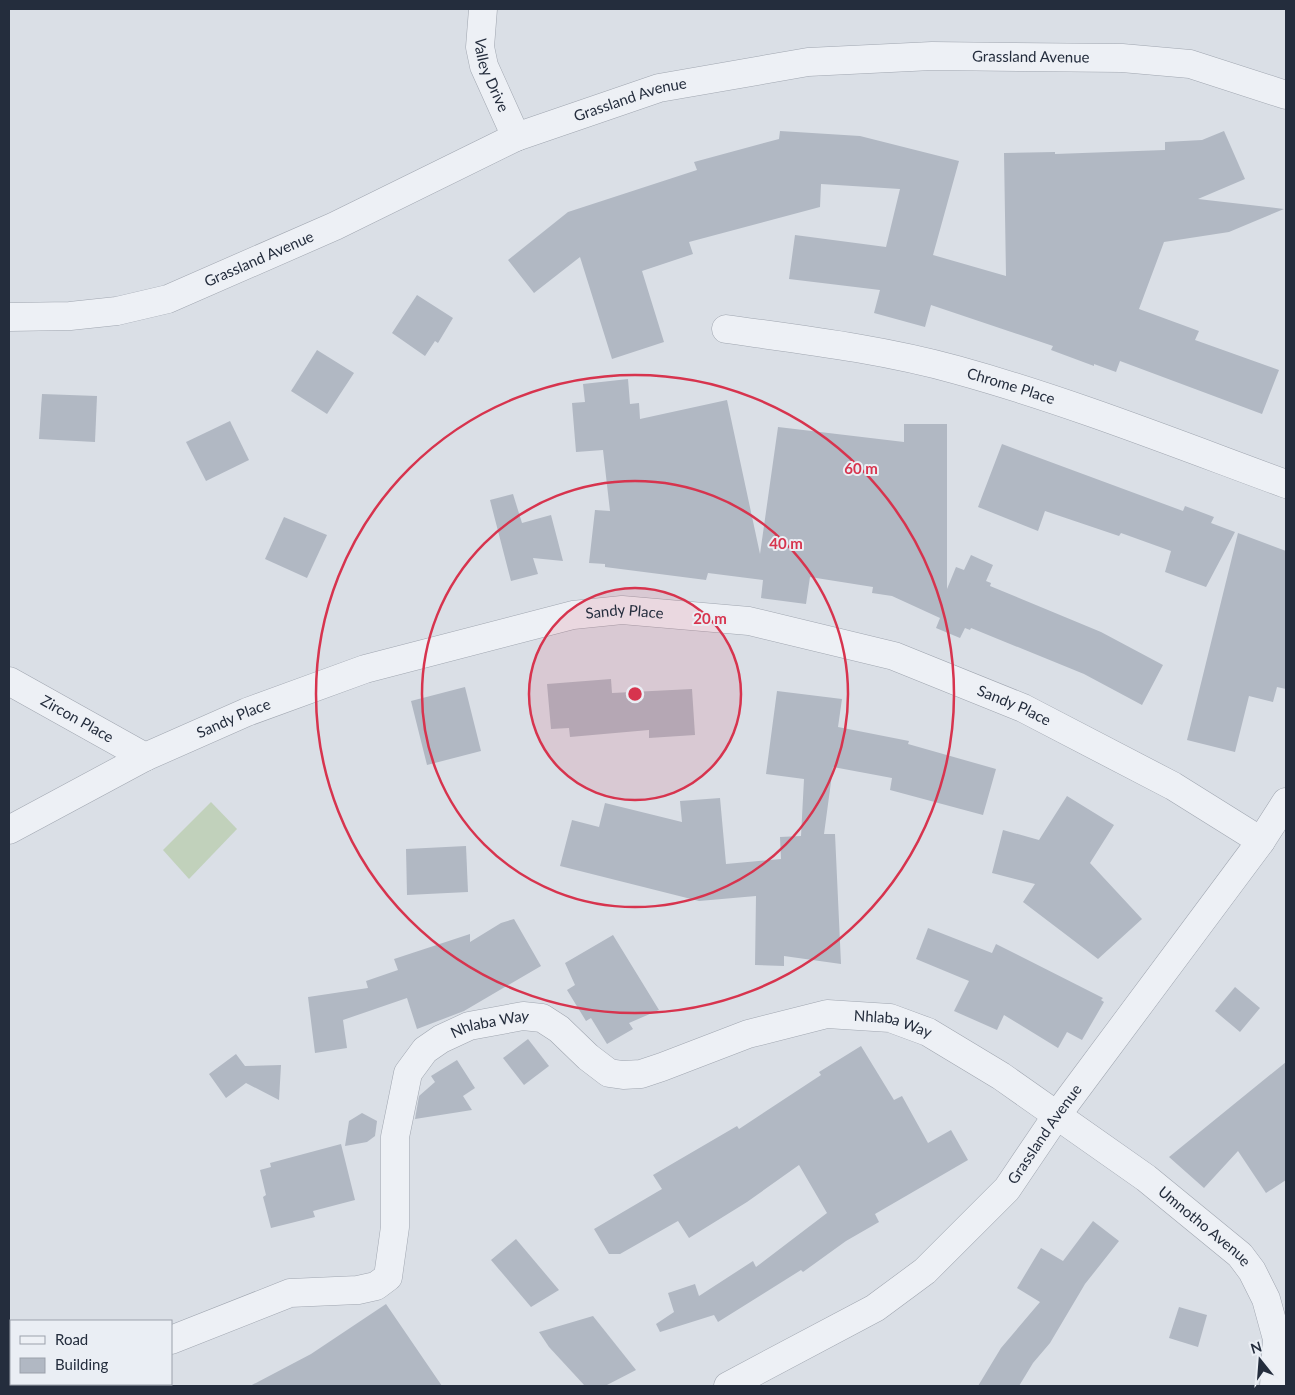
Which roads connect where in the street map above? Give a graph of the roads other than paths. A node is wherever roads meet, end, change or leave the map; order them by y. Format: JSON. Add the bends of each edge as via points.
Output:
{"nodes":[{"id":1,"x":483,"y":9,"type":"edge"},
{"id":2,"x":1286,"y":94,"type":"edge"},
{"id":3,"x":516,"y":137,"type":"junction"},
{"id":4,"x":9,"y":317,"type":"edge"},
{"id":5,"x":726,"y":329,"type":"dead end"},
{"id":6,"x":1286,"y":484,"type":"edge"},
{"id":7,"x":9,"y":681,"type":"edge"},
{"id":8,"x":145,"y":757,"type":"junction"},
{"id":9,"x":1286,"y":802,"type":"edge"},
{"id":10,"x":9,"y":830,"type":"edge"},
{"id":11,"x":1261,"y":841,"type":"junction"},
{"id":12,"x":1057,"y":1115,"type":"junction"},
{"id":13,"x":172,"y":1340,"type":"edge"},
{"id":14,"x":728,"y":1386,"type":"edge"},
{"id":15,"x":1274,"y":1386,"type":"edge"}],
"edges":[{"from":1,"to":3,"type":"street","name":"Valley Drive","via":[[480,47],[484,66]]},
{"from":2,"to":3,"type":"street","name":"Grassland Avenue","via":[[1190,64],[1122,58],[932,56],[808,62],[659,88]]},
{"from":3,"to":4,"type":"street","name":"Grassland Avenue","via":[[334,226],[168,299],[117,311]]},
{"from":5,"to":6,"type":"street","name":"Chrome Place","via":[[852,346],[956,370],[1044,396]]},
{"from":7,"to":8,"type":"street","name":"Zircon Place"},
{"from":8,"to":10,"type":"street","name":"Sandy Place"},
{"from":8,"to":11,"type":"street","name":"Sandy Place","via":[[247,712],[365,669],[573,615],[622,610],[749,621],[894,656],[1023,708],[1173,786]]},
{"from":9,"to":11,"type":"street","name":"Grassland Avenue"},
{"from":11,"to":12,"type":"street","name":"Grassland Avenue"},
{"from":12,"to":13,"type":"street","name":"Nhlaba Way","via":[[928,1032],[890,1018],[827,1014],[748,1034],[641,1074],[623,1075],[609,1073],[542,1018],[523,1016],[469,1026],[425,1050],[408,1073],[395,1136],[395,1227],[388,1277],[376,1286],[358,1290],[290,1293]]},
{"from":12,"to":14,"type":"street","name":"Grassland Avenue","via":[[1007,1189],[925,1271],[875,1308]]},
{"from":12,"to":15,"type":"street","name":"Umnotho Avenue","via":[[1146,1178],[1240,1255],[1266,1299],[1277,1339]]}]}
